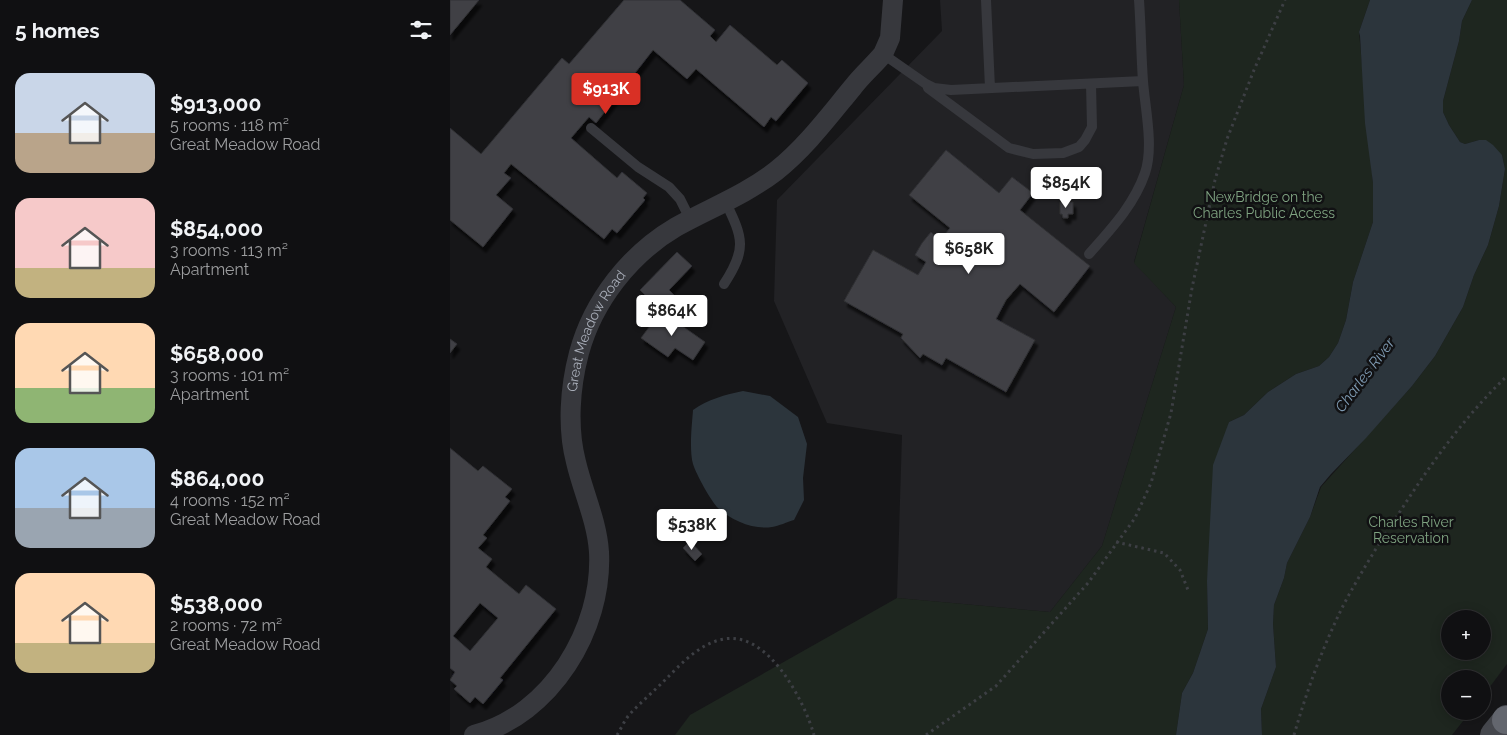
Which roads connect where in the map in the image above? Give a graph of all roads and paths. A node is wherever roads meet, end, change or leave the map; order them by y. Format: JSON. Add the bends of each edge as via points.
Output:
{"nodes":[{"id":1,"x":893,"y":0,"type":"edge"},
{"id":2,"x":986,"y":0,"type":"edge"},
{"id":3,"x":1140,"y":0,"type":"edge"},
{"id":4,"x":1285,"y":0,"type":"edge"},
{"id":5,"x":883,"y":54,"type":"junction"},
{"id":6,"x":918,"y":79,"type":"junction"},
{"id":7,"x":1143,"y":81,"type":"junction"},
{"id":8,"x":1091,"y":84,"type":"junction"},
{"id":9,"x":990,"y":88,"type":"junction"},
{"id":10,"x":591,"y":128,"type":"dead end"},
{"id":11,"x":726,"y":203,"type":"junction"},
{"id":12,"x":690,"y":220,"type":"junction"},
{"id":13,"x":1089,"y":254,"type":"dead end"},
{"id":14,"x":724,"y":284,"type":"dead end"},
{"id":15,"x":1507,"y":376,"type":"edge"},
{"id":16,"x":1116,"y":542,"type":"junction"},
{"id":17,"x":1188,"y":590,"type":"dead end"},
{"id":18,"x":1507,"y":720,"type":"edge"},
{"id":19,"x":474,"y":735,"type":"edge"},
{"id":20,"x":617,"y":735,"type":"edge"},
{"id":21,"x":814,"y":735,"type":"edge"},
{"id":22,"x":926,"y":735,"type":"edge"},
{"id":23,"x":1294,"y":735,"type":"edge"},
{"id":24,"x":1494,"y":735,"type":"edge"}],
"edges":[{"from":1,"to":5,"type":"street","name":"Great Meadow Road","via":[[890,38]]},
{"from":2,"to":9,"type":"lane"},
{"from":3,"to":7,"type":"lane"},
{"from":4,"to":16,"type":"path","via":[[1254,70],[1214,180],[1171,413],[1151,483],[1135,518]]},
{"from":5,"to":6,"type":"lane"},
{"from":5,"to":11,"type":"street","name":"Great Meadow Road","via":[[793,156]]},
{"from":6,"to":8,"type":"lane","via":[[1009,148],[1033,154],[1063,153],[1085,140],[1092,127]]},
{"from":6,"to":9,"type":"lane","via":[[934,88]]},
{"from":7,"to":8,"type":"lane"},
{"from":7,"to":13,"type":"lane","via":[[1148,125],[1146,170],[1127,209]]},
{"from":8,"to":9,"type":"lane"},
{"from":10,"to":12,"type":"lane","via":[[638,167],[669,187],[680,199]]},
{"from":11,"to":12,"type":"street","name":"Great Meadow Road"},
{"from":11,"to":14,"type":"lane","via":[[738,228],[741,246]]},
{"from":12,"to":19,"type":"street","name":"Great Meadow Road","via":[[650,245],[616,280],[598,308],[579,352],[572,396],[573,444],[599,553],[594,598],[583,633],[566,666],[544,692],[502,724]]},
{"from":15,"to":23,"type":"path","via":[[1442,451],[1392,524],[1345,602],[1316,668]]},
{"from":16,"to":17,"type":"path","via":[[1164,553],[1180,570]]},
{"from":16,"to":22,"type":"path","via":[[1088,583],[996,686]]},
{"from":18,"to":24,"type":"main road"},
{"from":20,"to":21,"type":"path","via":[[628,716],[687,658],[724,639],[742,639],[756,646],[790,681],[809,717]]}]}
